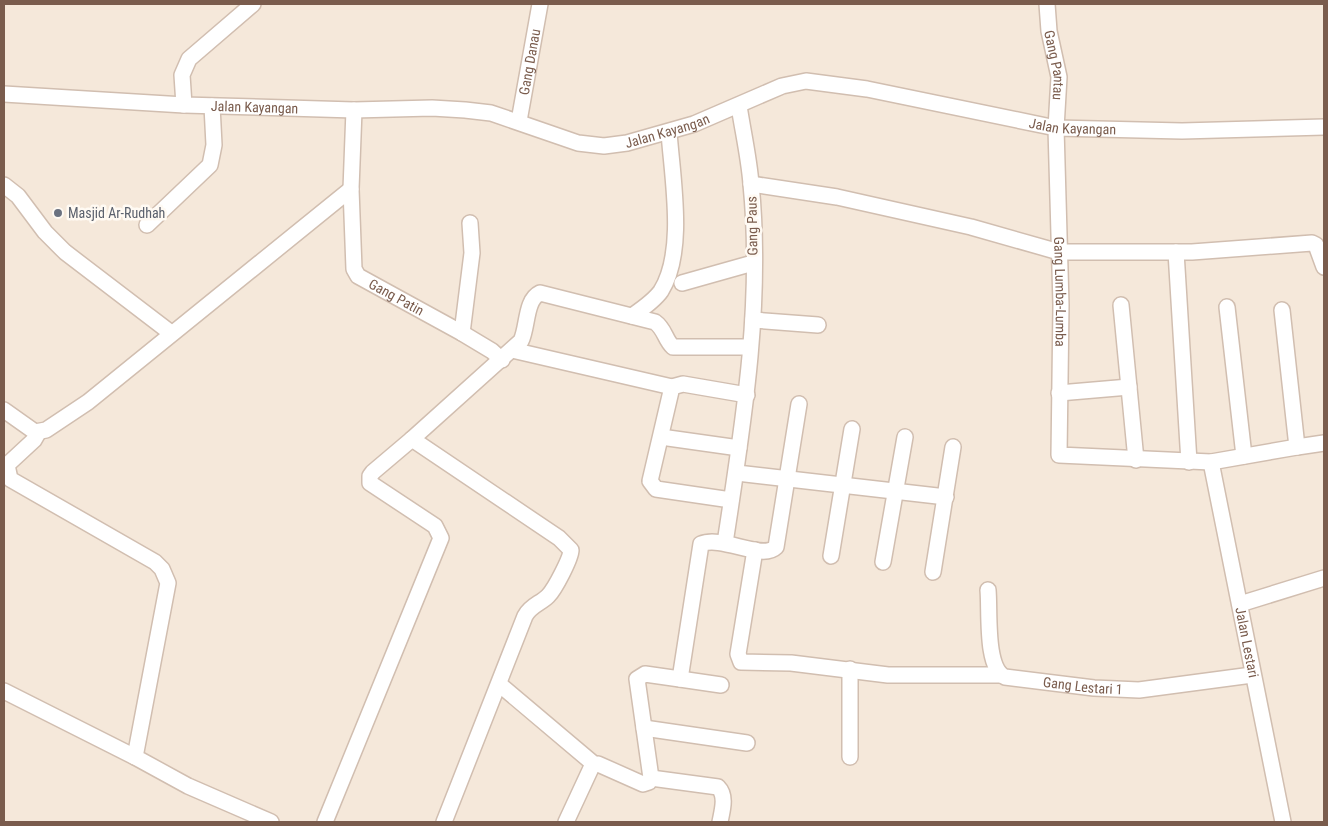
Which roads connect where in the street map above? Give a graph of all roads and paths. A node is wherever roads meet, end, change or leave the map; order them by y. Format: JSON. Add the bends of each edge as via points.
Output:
{"nodes":[{"id":1,"x":253,"y":4,"type":"edge"},
{"id":2,"x":540,"y":4,"type":"edge"},
{"id":3,"x":1047,"y":4,"type":"edge"},
{"id":4,"x":4,"y":94,"type":"edge"},
{"id":5,"x":184,"y":105,"type":"junction"},
{"id":6,"x":212,"y":106,"type":"junction"},
{"id":7,"x":739,"y":106,"type":"junction"},
{"id":8,"x":354,"y":110,"type":"junction"},
{"id":9,"x":519,"y":121,"type":"junction"},
{"id":10,"x":1324,"y":127,"type":"edge"},
{"id":11,"x":1056,"y":128,"type":"junction"},
{"id":12,"x":669,"y":132,"type":"junction"},
{"id":13,"x":751,"y":184,"type":"junction"},
{"id":14,"x":4,"y":185,"type":"edge"},
{"id":15,"x":351,"y":189,"type":"junction"},
{"id":16,"x":470,"y":223,"type":"dead end"},
{"id":17,"x":147,"y":225,"type":"dead end"},
{"id":18,"x":1059,"y":252,"type":"junction"},
{"id":19,"x":1176,"y":252,"type":"junction"},
{"id":20,"x":753,"y":263,"type":"junction"},
{"id":21,"x":1324,"y":266,"type":"edge"},
{"id":22,"x":682,"y":283,"type":"dead end"},
{"id":23,"x":1121,"y":305,"type":"dead end"},
{"id":24,"x":1227,"y":307,"type":"dead end"},
{"id":25,"x":1282,"y":310,"type":"dead end"},
{"id":26,"x":632,"y":316,"type":"junction"},
{"id":27,"x":753,"y":320,"type":"junction"},
{"id":28,"x":818,"y":325,"type":"dead end"},
{"id":29,"x":171,"y":333,"type":"junction"},
{"id":30,"x":462,"y":333,"type":"junction"},
{"id":31,"x":749,"y":347,"type":"junction"},
{"id":32,"x":507,"y":355,"type":"junction"},
{"id":33,"x":672,"y":387,"type":"junction"},
{"id":34,"x":1129,"y":387,"type":"junction"},
{"id":35,"x":1059,"y":393,"type":"junction"},
{"id":36,"x":747,"y":395,"type":"junction"},
{"id":37,"x":799,"y":404,"type":"dead end"},
{"id":38,"x":4,"y":410,"type":"edge"},
{"id":39,"x":852,"y":429,"type":"dead end"},
{"id":40,"x":38,"y":433,"type":"junction"},
{"id":41,"x":661,"y":437,"type":"junction"},
{"id":42,"x":905,"y":437,"type":"dead end"},
{"id":43,"x":412,"y":439,"type":"junction"},
{"id":44,"x":1324,"y":443,"type":"edge"},
{"id":45,"x":953,"y":447,"type":"dead end"},
{"id":46,"x":1297,"y":447,"type":"junction"},
{"id":47,"x":739,"y":448,"type":"junction"},
{"id":48,"x":1244,"y":456,"type":"junction"},
{"id":49,"x":1136,"y":460,"type":"junction"},
{"id":50,"x":1189,"y":462,"type":"junction"},
{"id":51,"x":1211,"y":462,"type":"junction"},
{"id":52,"x":736,"y":473,"type":"junction"},
{"id":53,"x":788,"y":479,"type":"junction"},
{"id":54,"x":842,"y":485,"type":"junction"},
{"id":55,"x":895,"y":491,"type":"junction"},
{"id":56,"x":946,"y":497,"type":"junction"},
{"id":57,"x":731,"y":500,"type":"junction"},
{"id":58,"x":725,"y":543,"type":"junction"},
{"id":59,"x":755,"y":550,"type":"junction"},
{"id":60,"x":831,"y":556,"type":"dead end"},
{"id":61,"x":883,"y":562,"type":"dead end"},
{"id":62,"x":933,"y":572,"type":"dead end"},
{"id":63,"x":1324,"y":578,"type":"edge"},
{"id":64,"x":988,"y":590,"type":"dead end"},
{"id":65,"x":1240,"y":604,"type":"junction"},
{"id":66,"x":850,"y":670,"type":"junction"},
{"id":67,"x":1001,"y":675,"type":"junction"},
{"id":68,"x":1252,"y":675,"type":"junction"},
{"id":69,"x":680,"y":679,"type":"junction"},
{"id":70,"x":498,"y":684,"type":"junction"},
{"id":71,"x":721,"y":685,"type":"dead end"},
{"id":72,"x":4,"y":691,"type":"edge"},
{"id":73,"x":644,"y":728,"type":"junction"},
{"id":74,"x":747,"y":742,"type":"dead end"},
{"id":75,"x":135,"y":757,"type":"junction"},
{"id":76,"x":850,"y":757,"type":"dead end"},
{"id":77,"x":595,"y":765,"type":"junction"},
{"id":78,"x":651,"y":778,"type":"junction"},
{"id":79,"x":271,"y":822,"type":"edge"},
{"id":80,"x":325,"y":822,"type":"edge"},
{"id":81,"x":444,"y":822,"type":"edge"},
{"id":82,"x":566,"y":822,"type":"edge"},
{"id":83,"x":720,"y":822,"type":"edge"},
{"id":84,"x":1283,"y":822,"type":"edge"}],
"edges":[{"from":1,"to":5,"type":"street","via":[[189,59],[182,75]]},
{"from":2,"to":9,"type":"street","name":"Gang Danau"},
{"from":3,"to":11,"type":"street","name":"Gang Pantau","via":[[1059,77]]},
{"from":4,"to":5,"type":"street","name":"Jalan Kayangan"},
{"from":5,"to":6,"type":"street","name":"Jalan Kayangan"},
{"from":6,"to":8,"type":"street","name":"Jalan Kayangan"},
{"from":6,"to":17,"type":"street","via":[[214,145],[210,165]]},
{"from":7,"to":11,"type":"street","name":"Jalan Kayangan","via":[[793,82],[824,82]]},
{"from":7,"to":12,"type":"street","name":"Jalan Kayangan"},
{"from":7,"to":13,"type":"street","name":"Gang Paus"},
{"from":8,"to":9,"type":"street","name":"Jalan Kayangan","via":[[432,108],[491,113]]},
{"from":8,"to":15,"type":"street","name":"Gang Patin"},
{"from":9,"to":12,"type":"street","name":"Jalan Kayangan","via":[[563,139],[595,146],[626,143]]},
{"from":10,"to":11,"type":"street","name":"Jalan Kayangan","via":[[1182,131]]},
{"from":11,"to":18,"type":"street","name":"Gang Lumba-Lumba"},
{"from":12,"to":26,"type":"street","via":[[675,234],[669,272],[660,292]]},
{"from":13,"to":18,"type":"street","via":[[837,196],[971,227]]},
{"from":13,"to":20,"type":"street","name":"Gang Paus"},
{"from":14,"to":29,"type":"street","via":[[18,196],[44,232],[65,252]]},
{"from":15,"to":29,"type":"street"},
{"from":15,"to":30,"type":"street","name":"Gang Patin","via":[[353,260],[358,276]]},
{"from":16,"to":30,"type":"street","via":[[472,253]]},
{"from":18,"to":19,"type":"street"},
{"from":18,"to":35,"type":"street","name":"Gang Lumba-Lumba"},
{"from":19,"to":21,"type":"street","via":[[1312,243],[1316,245]]},
{"from":19,"to":50,"type":"street"},
{"from":20,"to":22,"type":"street"},
{"from":20,"to":27,"type":"street","name":"Gang Paus"},
{"from":23,"to":34,"type":"street"},
{"from":24,"to":48,"type":"street"},
{"from":25,"to":46,"type":"street"},
{"from":26,"to":31,"type":"street","via":[[656,322],[673,347]]},
{"from":26,"to":32,"type":"street","via":[[540,293],[530,304],[525,332]]},
{"from":27,"to":28,"type":"street"},
{"from":27,"to":31,"type":"street","name":"Gang Paus"},
{"from":29,"to":40,"type":"street","via":[[88,402]]},
{"from":30,"to":32,"type":"street","name":"Gang Patin","via":[[492,351]]},
{"from":31,"to":36,"type":"street","name":"Gang Paus"},
{"from":32,"to":33,"type":"street"},
{"from":32,"to":43,"type":"street"},
{"from":33,"to":36,"type":"street","via":[[683,384]]},
{"from":33,"to":41,"type":"street"},
{"from":34,"to":35,"type":"street"},
{"from":34,"to":49,"type":"street"},
{"from":35,"to":49,"type":"street","name":"Gang Lumba-Lumba","via":[[1059,455]]},
{"from":36,"to":47,"type":"street","name":"Gang Paus"},
{"from":37,"to":53,"type":"street"},
{"from":38,"to":40,"type":"street"},
{"from":39,"to":54,"type":"street"},
{"from":40,"to":75,"type":"street","via":[[7,464],[10,479],[155,562],[168,583]]},
{"from":41,"to":47,"type":"street"},
{"from":41,"to":57,"type":"street","via":[[650,481],[653,488]]},
{"from":42,"to":55,"type":"street"},
{"from":43,"to":70,"type":"street","via":[[559,538],[570,550],[552,591],[530,608]]},
{"from":43,"to":80,"type":"street","via":[[373,472],[370,483],[435,526],[441,538]]},
{"from":44,"to":46,"type":"street"},
{"from":45,"to":56,"type":"street"},
{"from":46,"to":48,"type":"street"},
{"from":47,"to":52,"type":"street","name":"Gang Paus"},
{"from":48,"to":51,"type":"street"},
{"from":49,"to":50,"type":"street"},
{"from":50,"to":51,"type":"street"},
{"from":51,"to":65,"type":"street","name":"Jalan Lestari"},
{"from":52,"to":53,"type":"street"},
{"from":52,"to":57,"type":"street","name":"Gang Paus"},
{"from":53,"to":54,"type":"street"},
{"from":53,"to":59,"type":"street","via":[[776,547],[772,551]]},
{"from":54,"to":55,"type":"street"},
{"from":54,"to":60,"type":"street"},
{"from":55,"to":56,"type":"street"},
{"from":55,"to":61,"type":"street"},
{"from":56,"to":62,"type":"street"},
{"from":57,"to":58,"type":"street","name":"Gang Paus"},
{"from":58,"to":59,"type":"street"},
{"from":58,"to":69,"type":"street","via":[[706,542],[700,546]]},
{"from":59,"to":66,"type":"street","name":"Gang Lestari 1","via":[[739,660]]},
{"from":63,"to":65,"type":"street"},
{"from":64,"to":67,"type":"street","via":[[992,658]]},
{"from":65,"to":68,"type":"street","name":"Jalan Lestari"},
{"from":66,"to":67,"type":"street","name":"Gang Lestari 1","via":[[888,675]]},
{"from":66,"to":76,"type":"street"},
{"from":67,"to":68,"type":"street","name":"Gang Lestari 1","via":[[1094,688],[1139,690]]},
{"from":68,"to":84,"type":"street","name":"Jalan Lestari"},
{"from":69,"to":71,"type":"street"},
{"from":69,"to":73,"type":"street","via":[[645,674],[637,679]]},
{"from":70,"to":77,"type":"street"},
{"from":70,"to":81,"type":"street"},
{"from":72,"to":75,"type":"street"},
{"from":73,"to":74,"type":"street"},
{"from":73,"to":78,"type":"street"},
{"from":75,"to":79,"type":"street","via":[[188,786]]},
{"from":77,"to":78,"type":"street","via":[[644,784]]},
{"from":77,"to":82,"type":"street","via":[[590,767]]},
{"from":78,"to":83,"type":"street","via":[[718,787],[723,802]]}]}
